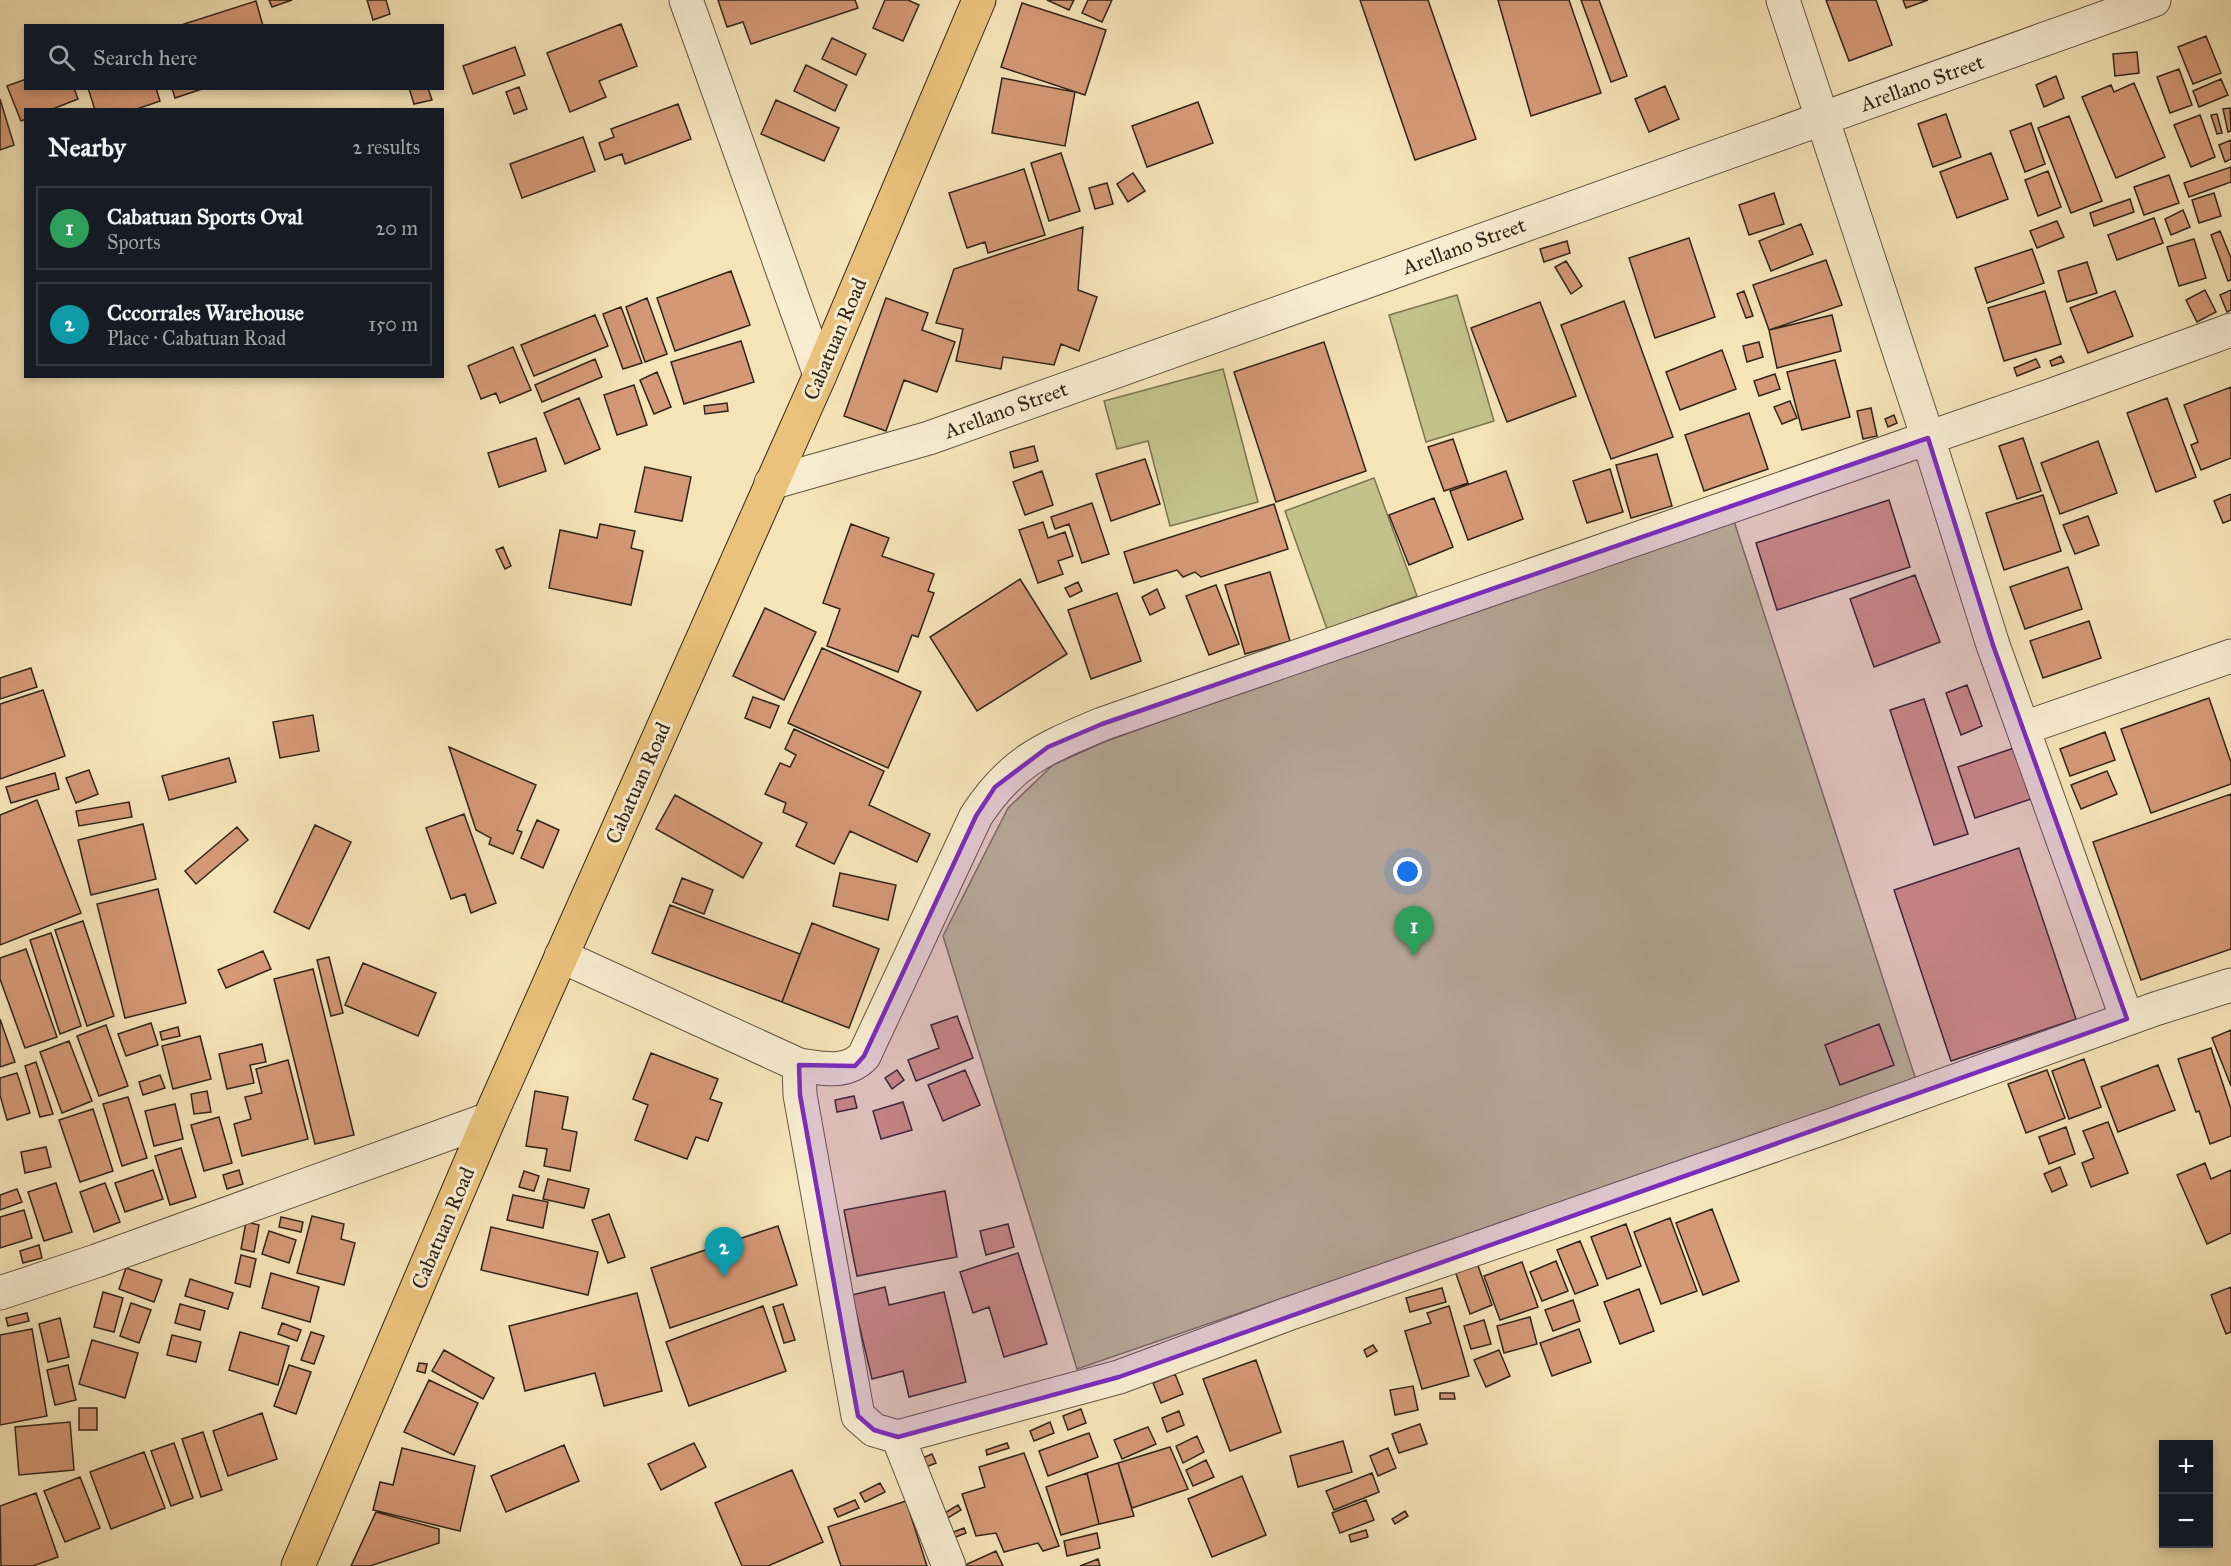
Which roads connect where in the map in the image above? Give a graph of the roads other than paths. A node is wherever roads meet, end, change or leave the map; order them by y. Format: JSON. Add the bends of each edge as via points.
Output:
{"nodes":[{"id":1,"x":686,"y":0,"type":"edge"},
{"id":2,"x":979,"y":0,"type":"edge"},
{"id":3,"x":1783,"y":0,"type":"edge"},
{"id":4,"x":2154,"y":0,"type":"edge"},
{"id":5,"x":1823,"y":118,"type":"junction"},
{"id":6,"x":2231,"y":330,"type":"edge"},
{"id":7,"x":820,"y":375,"type":"junction"},
{"id":8,"x":1928,"y":438,"type":"junction"},
{"id":9,"x":771,"y":483,"type":"junction"},
{"id":10,"x":2231,"y":656,"type":"edge"},
{"id":11,"x":2024,"y":728,"type":"junction"},
{"id":12,"x":561,"y":956,"type":"junction"},
{"id":13,"x":2231,"y":985,"type":"edge"},
{"id":14,"x":2127,"y":1019,"type":"junction"},
{"id":15,"x":799,"y":1065,"type":"junction"},
{"id":16,"x":489,"y":1119,"type":"junction"},
{"id":17,"x":0,"y":1293,"type":"edge"},
{"id":18,"x":898,"y":1437,"type":"junction"},
{"id":19,"x":298,"y":1566,"type":"edge"},
{"id":20,"x":949,"y":1566,"type":"edge"}],
"edges":[{"from":1,"to":7,"type":"street"},
{"from":2,"to":7,"type":"highway","name":"Cabatuan Road"},
{"from":3,"to":5,"type":"street"},
{"from":4,"to":5,"type":"street","name":"Arellano Street"},
{"from":5,"to":8,"type":"street"},
{"from":5,"to":9,"type":"street","name":"Arellano Street","via":[[929,438]]},
{"from":6,"to":8,"type":"street"},
{"from":7,"to":9,"type":"highway","name":"Cabatuan Road"},
{"from":8,"to":11,"type":"street","via":[[1993,645]]},
{"from":8,"to":15,"type":"street","via":[[1102,724],[1048,747],[995,787],[976,816],[864,1056],[855,1066],[836,1069]]},
{"from":9,"to":12,"type":"highway","name":"Cabatuan Road"},
{"from":10,"to":11,"type":"street"},
{"from":11,"to":14,"type":"street"},
{"from":12,"to":15,"type":"street"},
{"from":12,"to":16,"type":"highway","name":"Cabatuan Road"},
{"from":13,"to":14,"type":"street"},
{"from":14,"to":18,"type":"street","via":[[1119,1377]]},
{"from":15,"to":18,"type":"street","via":[[800,1095],[858,1416],[874,1430]]},
{"from":16,"to":17,"type":"street"},
{"from":16,"to":19,"type":"highway","name":"Cabatuan Road"},
{"from":18,"to":20,"type":"street"}]}
